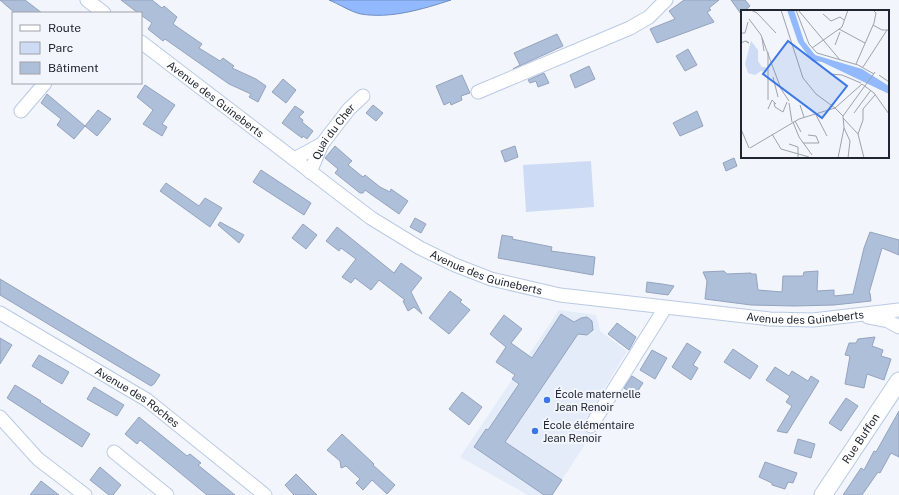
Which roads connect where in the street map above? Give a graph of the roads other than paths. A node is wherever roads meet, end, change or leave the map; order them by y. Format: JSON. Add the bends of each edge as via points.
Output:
{"nodes":[{"id":1,"x":87,"y":0,"type":"edge"},
{"id":2,"x":666,"y":0,"type":"edge"},
{"id":3,"x":103,"y":12,"type":"edge"},
{"id":4,"x":142,"y":43,"type":"edge"},
{"id":5,"x":44,"y":84,"type":"edge"},
{"id":6,"x":478,"y":92,"type":"dead end"},
{"id":7,"x":363,"y":96,"type":"dead end"},
{"id":8,"x":21,"y":111,"type":"dead end"},
{"id":9,"x":322,"y":144,"type":"junction"},
{"id":10,"x":294,"y":159,"type":"junction"},
{"id":11,"x":310,"y":172,"type":"junction"},
{"id":12,"x":665,"y":308,"type":"junction"},
{"id":13,"x":899,"y":310,"type":"edge"},
{"id":14,"x":0,"y":313,"type":"edge"},
{"id":15,"x":859,"y":315,"type":"junction"},
{"id":16,"x":899,"y":327,"type":"edge"},
{"id":17,"x":899,"y":382,"type":"edge"},
{"id":18,"x":0,"y":417,"type":"edge"},
{"id":19,"x":591,"y":426,"type":"dead end"},
{"id":20,"x":114,"y":452,"type":"dead end"},
{"id":21,"x":85,"y":495,"type":"edge"},
{"id":22,"x":167,"y":495,"type":"edge"},
{"id":23,"x":265,"y":495,"type":"edge"},
{"id":24,"x":822,"y":495,"type":"edge"}],
"edges":[{"from":1,"to":3,"type":"street"},
{"from":2,"to":6,"type":"street","via":[[652,14],[630,28]]},
{"from":4,"to":10,"type":"street","name":"Avenue des Guineberts"},
{"from":5,"to":8,"type":"street"},
{"from":7,"to":9,"type":"street","name":"Quai du Cher","via":[[349,108]]},
{"from":9,"to":10,"type":"street"},
{"from":9,"to":11,"type":"street","name":"Quai du Cher"},
{"from":10,"to":11,"type":"street","name":"Avenue des Guineberts"},
{"from":11,"to":12,"type":"street","name":"Avenue des Guineberts","via":[[371,218],[420,248],[491,279],[560,295]]},
{"from":12,"to":15,"type":"street","name":"Avenue des Guineberts","via":[[770,319],[813,320]]},
{"from":12,"to":19,"type":"street"},
{"from":13,"to":15,"type":"street","name":"Avenue des Guineberts"},
{"from":14,"to":23,"type":"street","name":"Avenue des Roches","via":[[147,400]]},
{"from":15,"to":16,"type":"street"},
{"from":17,"to":24,"type":"main road","name":"Rue Buffon"},
{"from":18,"to":21,"type":"street","via":[[38,459]]},
{"from":20,"to":22,"type":"street"}]}
